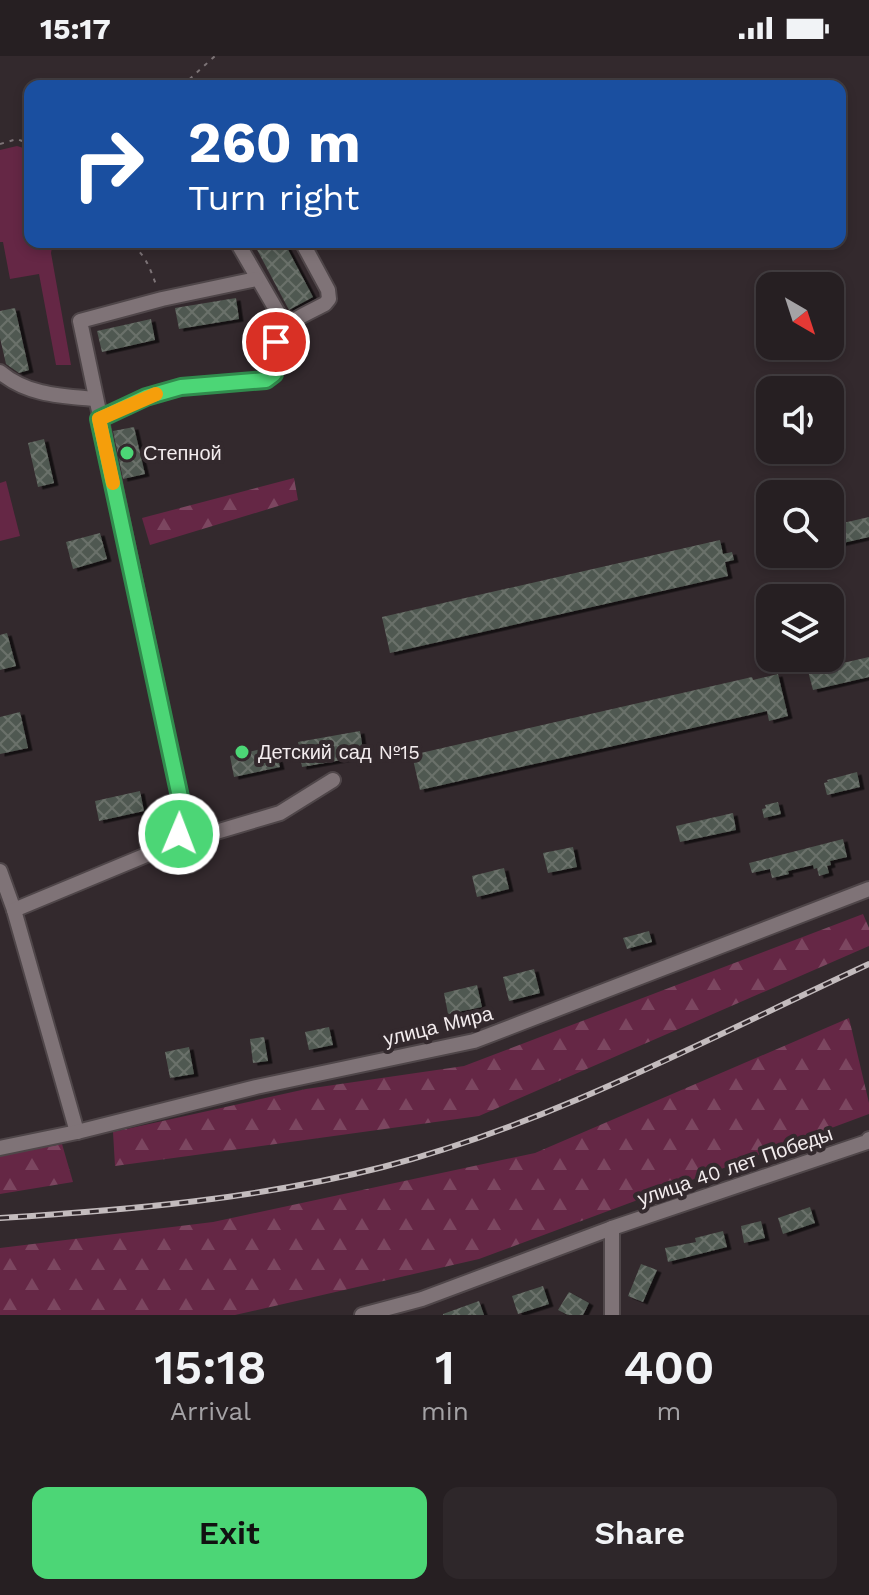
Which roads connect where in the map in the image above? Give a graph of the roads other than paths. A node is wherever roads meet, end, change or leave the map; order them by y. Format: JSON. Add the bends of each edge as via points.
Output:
{"nodes":[{"id":1,"x":240,"y":248,"type":"edge"},
{"id":2,"x":305,"y":248,"type":"edge"},
{"id":3,"x":256,"y":279,"type":"junction"},
{"id":4,"x":285,"y":325,"type":"junction"},
{"id":5,"x":0,"y":372,"type":"edge"},
{"id":6,"x":95,"y":399,"type":"junction"},
{"id":7,"x":99,"y":419,"type":"junction"},
{"id":8,"x":333,"y":780,"type":"dead end"},
{"id":9,"x":168,"y":846,"type":"junction"},
{"id":10,"x":0,"y":871,"type":"edge"},
{"id":11,"x":869,"y":889,"type":"edge"},
{"id":12,"x":14,"y":910,"type":"junction"},
{"id":13,"x":77,"y":1132,"type":"junction"},
{"id":14,"x":869,"y":1139,"type":"edge"},
{"id":15,"x":0,"y":1148,"type":"edge"},
{"id":16,"x":612,"y":1228,"type":"junction"},
{"id":17,"x":362,"y":1315,"type":"edge"},
{"id":18,"x":612,"y":1315,"type":"edge"}],
"edges":[{"from":1,"to":3,"type":"street"},
{"from":2,"to":4,"type":"street","via":[[329,299]]},
{"from":3,"to":4,"type":"street"},
{"from":3,"to":6,"type":"street","via":[[80,321]]},
{"from":4,"to":7,"type":"street","via":[[276,342],[274,374],[266,380],[181,387]]},
{"from":5,"to":6,"type":"street","via":[[47,395]]},
{"from":6,"to":7,"type":"street"},
{"from":7,"to":9,"type":"street","via":[[183,811],[179,834]]},
{"from":8,"to":9,"type":"street","via":[[280,813]]},
{"from":9,"to":12,"type":"street"},
{"from":10,"to":12,"type":"street"},
{"from":11,"to":13,"type":"street","name":"улица Мира","via":[[474,1041]]},
{"from":12,"to":13,"type":"street"},
{"from":13,"to":15,"type":"street","name":"улица Мира"},
{"from":14,"to":16,"type":"street","name":"улица 40 лет Победы"},
{"from":16,"to":17,"type":"street","name":"улица 40 лет Победы","via":[[422,1299]]},
{"from":16,"to":18,"type":"street"}]}
